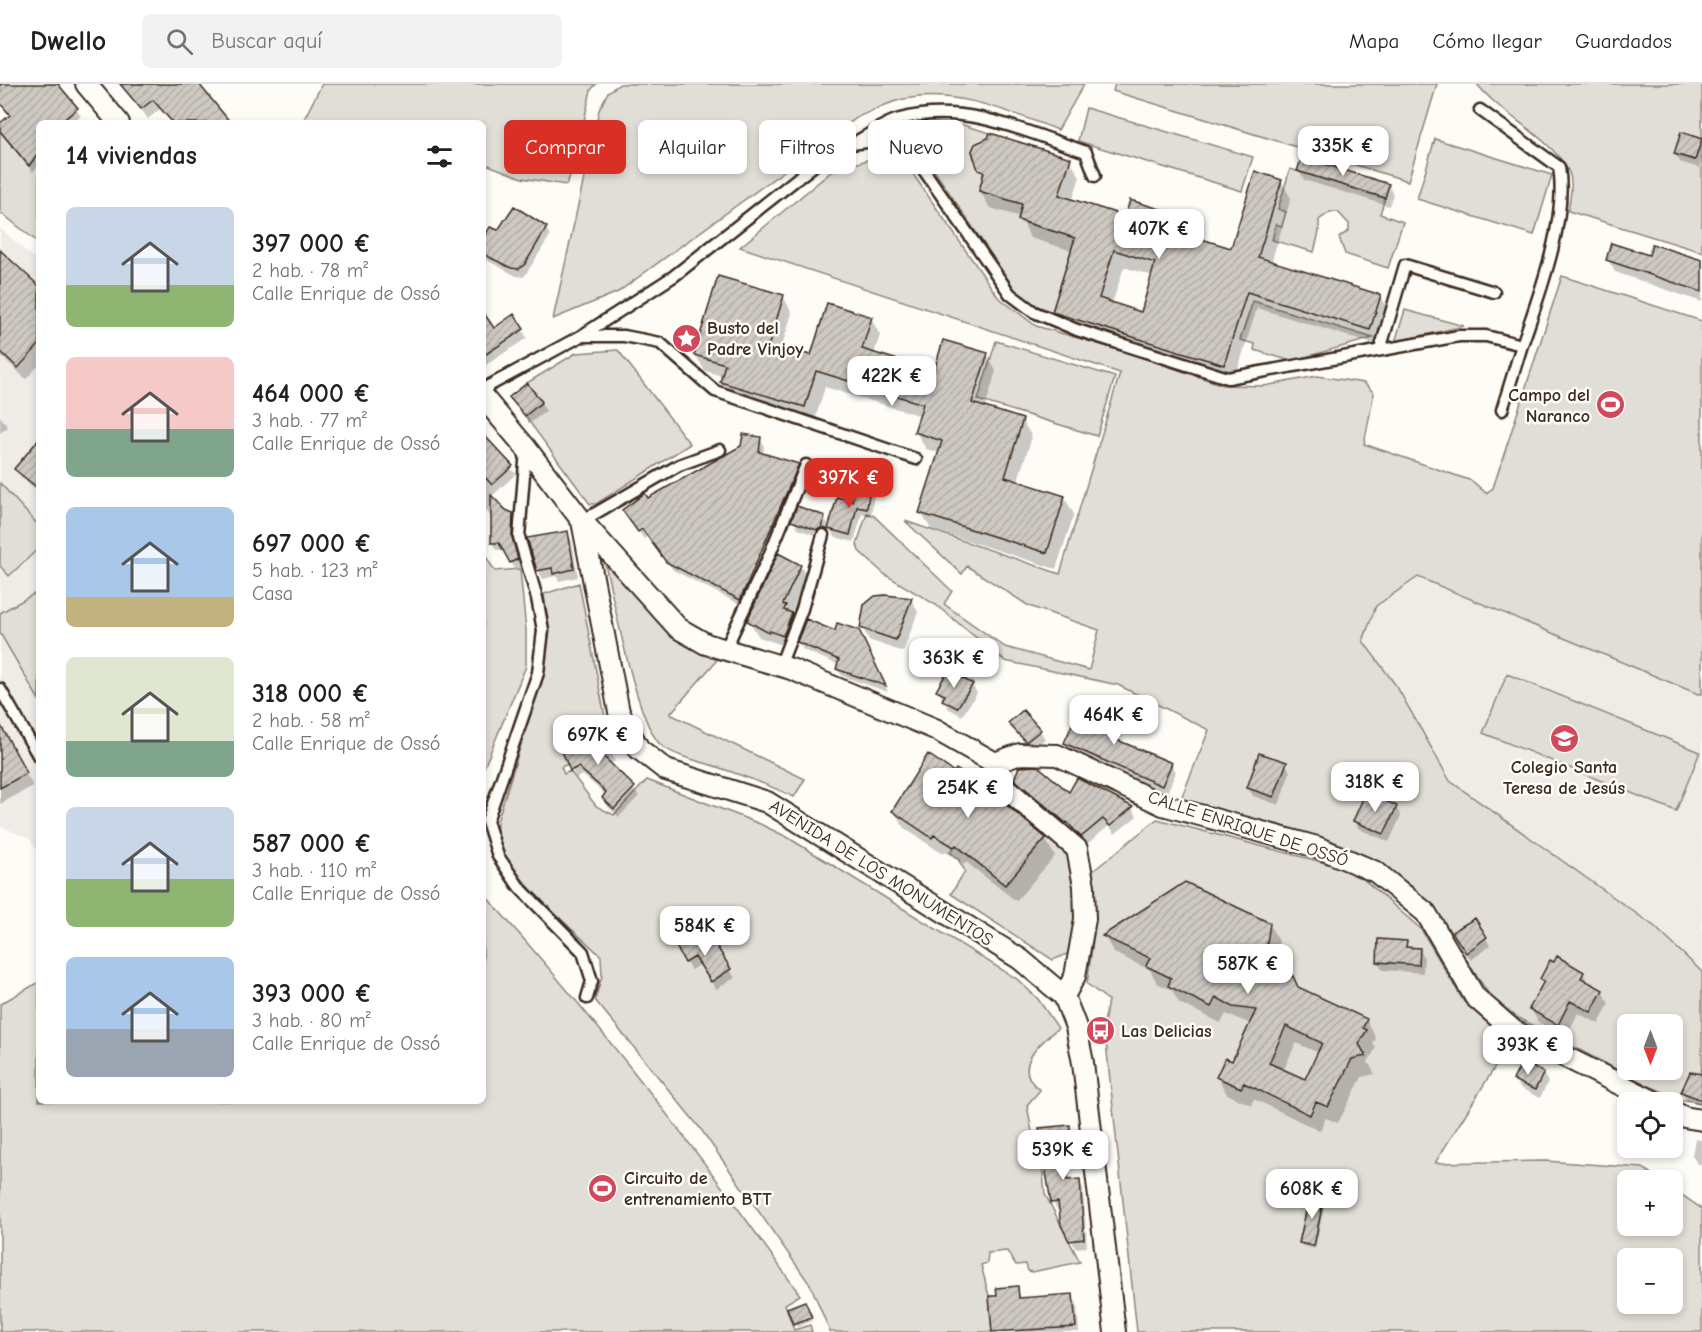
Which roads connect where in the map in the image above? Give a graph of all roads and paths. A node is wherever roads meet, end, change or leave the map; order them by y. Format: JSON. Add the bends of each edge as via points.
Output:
{"nodes":[{"id":1,"x":86,"y":84,"type":"edge"},
{"id":2,"x":1480,"y":110,"type":"dead end"},
{"id":3,"x":116,"y":120,"type":"edge"},
{"id":4,"x":856,"y":141,"type":"edge"},
{"id":5,"x":856,"y":143,"type":"edge"},
{"id":6,"x":803,"y":174,"type":"edge"},
{"id":7,"x":1095,"y":176,"type":"dead end"},
{"id":8,"x":1494,"y":291,"type":"dead end"},
{"id":9,"x":581,"y":336,"type":"junction"},
{"id":10,"x":1522,"y":345,"type":"junction"},
{"id":11,"x":1380,"y":350,"type":"junction"},
{"id":12,"x":486,"y":387,"type":"edge"},
{"id":13,"x":486,"y":401,"type":"edge"},
{"id":14,"x":1502,"y":410,"type":"dead end"},
{"id":15,"x":526,"y":448,"type":"junction"},
{"id":16,"x":720,"y":450,"type":"dead end"},
{"id":17,"x":916,"y":459,"type":"dead end"},
{"id":18,"x":806,"y":465,"type":"dead end"},
{"id":19,"x":582,"y":521,"type":"junction"},
{"id":20,"x":823,"y":535,"type":"dead end"},
{"id":21,"x":725,"y":650,"type":"junction"},
{"id":22,"x":780,"y":666,"type":"junction"},
{"id":23,"x":0,"y":689,"type":"edge"},
{"id":24,"x":36,"y":752,"type":"edge"},
{"id":25,"x":995,"y":763,"type":"junction"},
{"id":26,"x":1065,"y":996,"type":"junction"},
{"id":27,"x":587,"y":998,"type":"dead end"},
{"id":28,"x":1635,"y":1092,"type":"edge"},
{"id":29,"x":1683,"y":1116,"type":"edge"},
{"id":30,"x":1702,"y":1120,"type":"edge"},
{"id":31,"x":1115,"y":1332,"type":"edge"}],
"edges":[{"from":1,"to":3,"type":"street"},
{"from":2,"to":10,"type":"lane","via":[[1559,167],[1562,185],[1548,267]]},
{"from":4,"to":7,"type":"lane","via":[[897,119],[938,111],[972,115],[1086,152]]},
{"from":5,"to":11,"type":"lane","via":[[883,140],[914,156],[1010,294],[1034,312],[1077,330],[1228,378]]},
{"from":6,"to":9,"type":"lane","via":[[674,276]]},
{"from":8,"to":11,"type":"lane","via":[[1405,265]]},
{"from":9,"to":12,"type":"lane"},
{"from":9,"to":17,"type":"lane","via":[[624,336],[660,343],[715,391]]},
{"from":10,"to":11,"type":"lane","via":[[1486,336],[1459,336]]},
{"from":10,"to":14,"type":"lane"},
{"from":13,"to":15,"type":"street","name":"AVENIDA DE LOS MONUMENTOS"},
{"from":15,"to":19,"type":"street","name":"AVENIDA DE LOS MONUMENTOS"},
{"from":15,"to":27,"type":"lane","via":[[519,537],[543,630],[538,673],[487,821],[498,856],[519,886],[583,952],[592,981]]},
{"from":16,"to":19,"type":"lane","via":[[651,479]]},
{"from":18,"to":21,"type":"lane"},
{"from":19,"to":21,"type":"street","via":[[678,628]]},
{"from":19,"to":26,"type":"street","name":"AVENIDA DE LOS MONUMENTOS","via":[[619,712],[639,749],[666,770],[767,802],[1020,959]]},
{"from":20,"to":22,"type":"lane","via":[[802,609]]},
{"from":21,"to":22,"type":"street"},
{"from":22,"to":25,"type":"street","via":[[935,729]]},
{"from":23,"to":24,"type":"lane"},
{"from":25,"to":26,"type":"street","via":[[1002,785],[1077,849],[1085,919],[1075,976]]},
{"from":25,"to":28,"type":"street","name":"CALLE ENRIQUE DE OSSÓ","via":[[1020,754],[1057,755],[1163,806],[1317,847],[1376,872],[1426,913],[1475,997],[1514,1031]]},
{"from":26,"to":31,"type":"street","via":[[1083,1063]]},
{"from":29,"to":30,"type":"street"}]}
